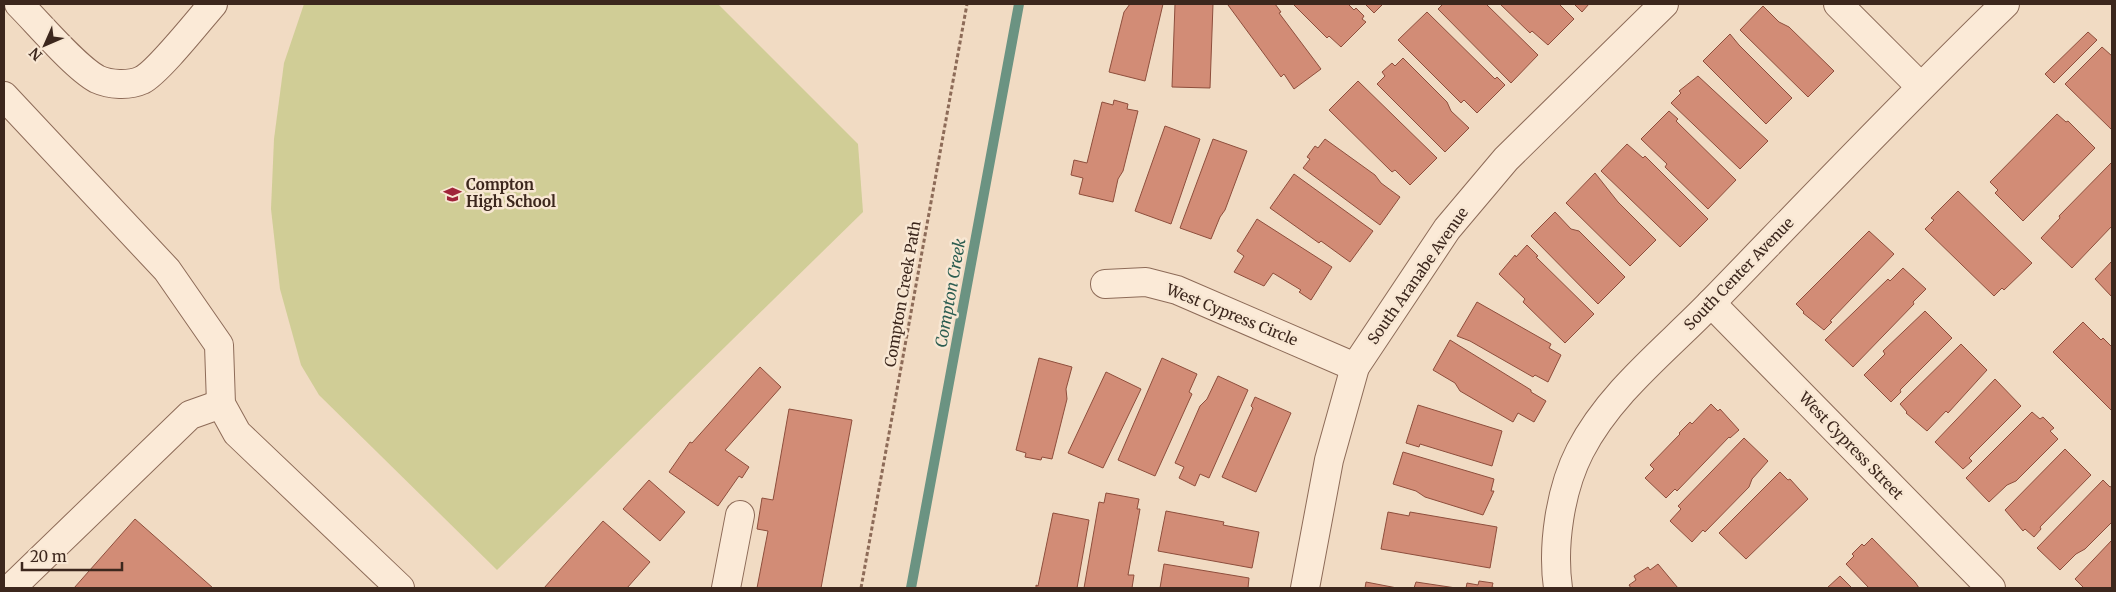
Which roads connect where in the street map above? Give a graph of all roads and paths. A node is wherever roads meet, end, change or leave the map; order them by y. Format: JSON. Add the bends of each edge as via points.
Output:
{"nodes":[{"id":1,"x":19,"y":4,"type":"edge"},
{"id":2,"x":213,"y":4,"type":"edge"},
{"id":3,"x":967,"y":4,"type":"edge"},
{"id":4,"x":1664,"y":4,"type":"edge"},
{"id":5,"x":1838,"y":4,"type":"edge"},
{"id":6,"x":2005,"y":4,"type":"edge"},
{"id":7,"x":1920,"y":86,"type":"junction"},
{"id":8,"x":4,"y":96,"type":"edge"},
{"id":9,"x":1105,"y":284,"type":"dead end"},
{"id":10,"x":1711,"y":303,"type":"junction"},
{"id":11,"x":1354,"y":367,"type":"junction"},
{"id":12,"x":222,"y":404,"type":"junction"},
{"id":13,"x":740,"y":515,"type":"dead end"},
{"id":14,"x":13,"y":586,"type":"dead end"},
{"id":15,"x":400,"y":588,"type":"edge"},
{"id":16,"x":726,"y":588,"type":"edge"},
{"id":17,"x":861,"y":588,"type":"edge"},
{"id":18,"x":1305,"y":588,"type":"edge"},
{"id":19,"x":1558,"y":588,"type":"edge"},
{"id":20,"x":1991,"y":588,"type":"edge"}],
"edges":[{"from":1,"to":2,"type":"street","via":[[97,79],[120,85],[142,80]]},
{"from":3,"to":17,"type":"path","name":"Compton Creek Path"},
{"from":4,"to":11,"type":"street","name":"South Aranabe Avenue","via":[[1506,159],[1447,229]]},
{"from":5,"to":7,"type":"street"},
{"from":6,"to":7,"type":"street","name":"South Center Avenue"},
{"from":7,"to":10,"type":"street","name":"South Center Avenue"},
{"from":8,"to":12,"type":"street","via":[[167,270],[219,345]]},
{"from":9,"to":11,"type":"street","name":"West Cypress Circle","via":[[1146,282],[1177,290]]},
{"from":10,"to":19,"type":"street","name":"South Center Avenue","via":[[1608,407],[1580,452],[1562,502],[1554,562]]},
{"from":10,"to":20,"type":"street","name":"West Cypress Street"},
{"from":11,"to":18,"type":"street","name":"South Aranabe Avenue","via":[[1329,460]]},
{"from":12,"to":14,"type":"street","via":[[190,415]]},
{"from":12,"to":15,"type":"street","via":[[237,433]]},
{"from":13,"to":16,"type":"street"}]}
